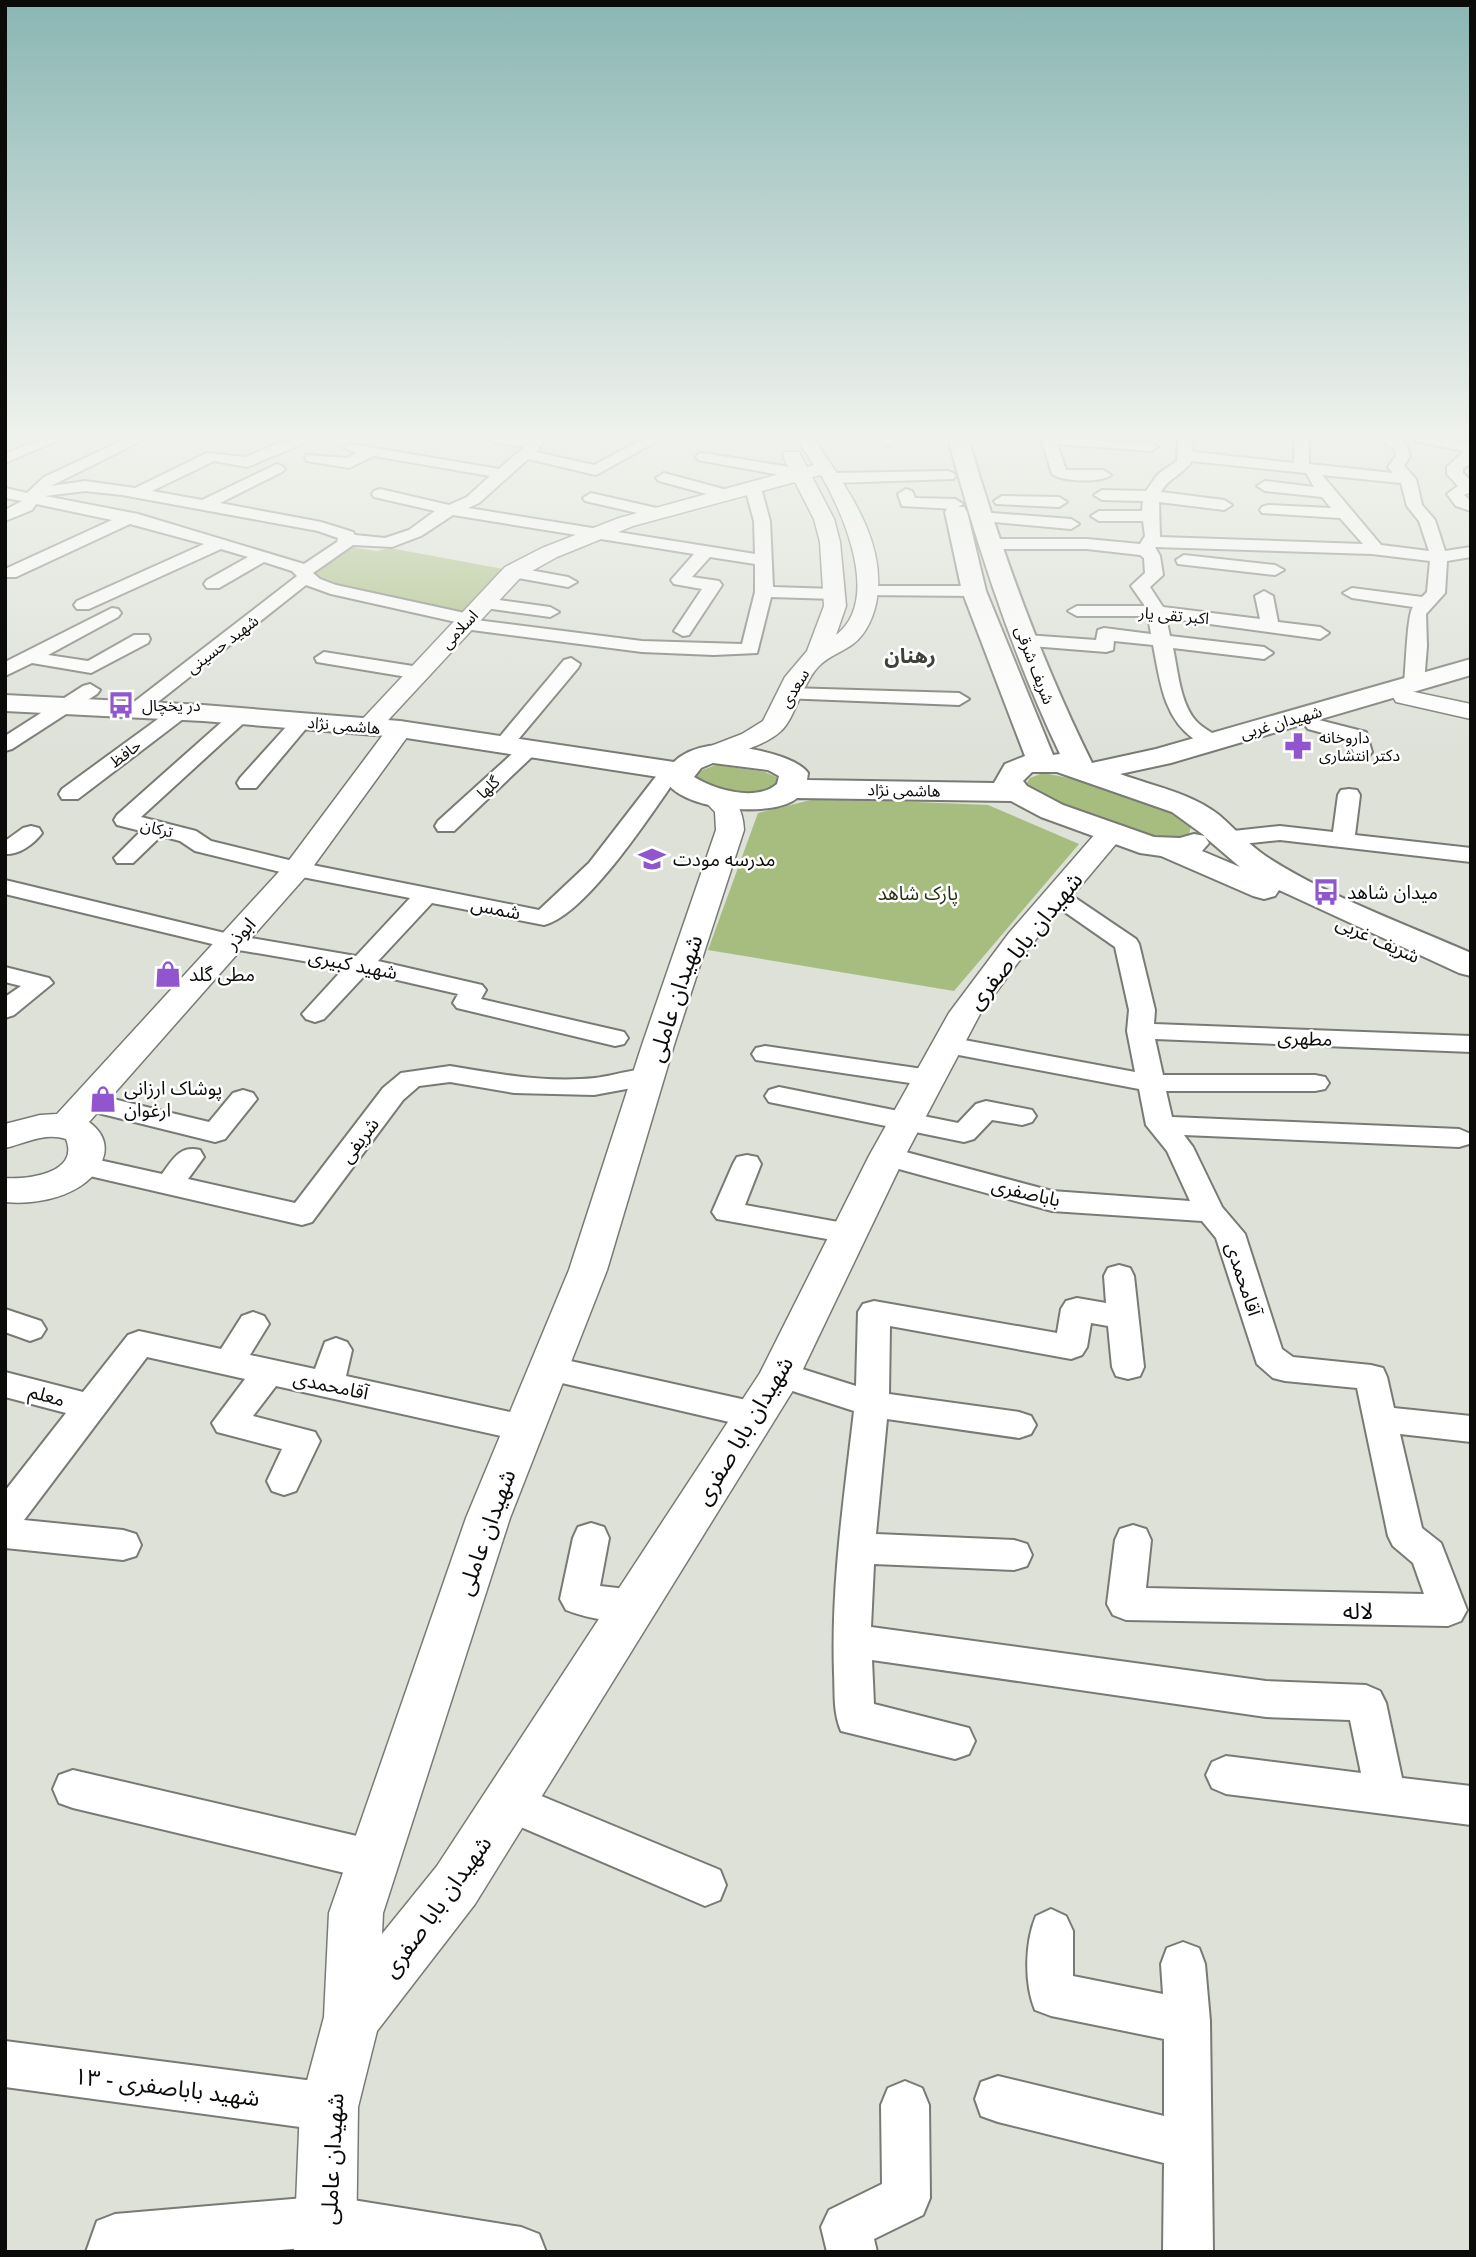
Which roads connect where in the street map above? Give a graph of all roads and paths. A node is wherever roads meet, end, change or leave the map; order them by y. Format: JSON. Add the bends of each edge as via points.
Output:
{"nodes":[{"id":1,"x":75,"y":543,"type":"edge"},
{"id":2,"x":220,"y":543,"type":"edge"},
{"id":3,"x":221,"y":543,"type":"edge"},
{"id":4,"x":258,"y":543,"type":"edge"},
{"id":5,"x":345,"y":543,"type":"edge"},
{"id":6,"x":573,"y":543,"type":"edge"},
{"id":7,"x":649,"y":543,"type":"edge"},
{"id":8,"x":761,"y":543,"type":"edge"},
{"id":9,"x":830,"y":543,"type":"edge"},
{"id":10,"x":860,"y":543,"type":"edge"},
{"id":11,"x":972,"y":543,"type":"edge"},
{"id":12,"x":1151,"y":543,"type":"edge"},
{"id":13,"x":1372,"y":543,"type":"edge"},
{"id":14,"x":1435,"y":543,"type":"edge"},
{"id":15,"x":989,"y":544,"type":"joint"},
{"id":16,"x":1256,"y":545,"type":"joint"},
{"id":17,"x":665,"y":546,"type":"junction"},
{"id":18,"x":1149,"y":549,"type":"junction"},
{"id":19,"x":243,"y":550,"type":"junction"},
{"id":20,"x":1376,"y":550,"type":"junction"},
{"id":21,"x":705,"y":552,"type":"junction"},
{"id":22,"x":1471,"y":552,"type":"edge"},
{"id":23,"x":262,"y":556,"type":"junction"},
{"id":24,"x":1439,"y":557,"type":"junction"},
{"id":25,"x":761,"y":560,"type":"junction"},
{"id":26,"x":646,"y":561,"type":"dead end"},
{"id":27,"x":1275,"y":569,"type":"dead end"},
{"id":28,"x":513,"y":572,"type":"junction"},
{"id":29,"x":10,"y":573,"type":"dead end"},
{"id":30,"x":304,"y":574,"type":"junction"},
{"id":31,"x":568,"y":582,"type":"dead end"},
{"id":32,"x":213,"y":584,"type":"dead end"},
{"id":33,"x":867,"y":591,"type":"junction"},
{"id":34,"x":974,"y":591,"type":"junction"},
{"id":35,"x":764,"y":592,"type":"junction"},
{"id":36,"x":1352,"y":593,"type":"dead end"},
{"id":37,"x":834,"y":594,"type":"junction"},
{"id":38,"x":1265,"y":596,"type":"dead end"},
{"id":39,"x":484,"y":603,"type":"junction"},
{"id":40,"x":1426,"y":603,"type":"junction"},
{"id":41,"x":1077,"y":611,"type":"dead end"},
{"id":42,"x":1155,"y":611,"type":"junction"},
{"id":43,"x":550,"y":612,"type":"dead end"},
{"id":44,"x":466,"y":622,"type":"junction"},
{"id":45,"x":1269,"y":626,"type":"junction"},
{"id":46,"x":683,"y":631,"type":"dead end"},
{"id":47,"x":1320,"y":633,"type":"dead end"},
{"id":48,"x":141,"y":639,"type":"dead end"},
{"id":49,"x":1160,"y":639,"type":"junction"},
{"id":50,"x":1026,"y":641,"type":"junction"},
{"id":51,"x":818,"y":653,"type":"junction"},
{"id":52,"x":1264,"y":653,"type":"dead end"},
{"id":53,"x":28,"y":657,"type":"junction"},
{"id":54,"x":324,"y":658,"type":"dead end"},
{"id":55,"x":571,"y":664,"type":"dead end"},
{"id":56,"x":1471,"y":667,"type":"edge"},
{"id":57,"x":5,"y":670,"type":"edge"},
{"id":58,"x":419,"y":673,"type":"junction"},
{"id":59,"x":1471,"y":677,"type":"edge"},
{"id":60,"x":1409,"y":690,"type":"junction"},
{"id":61,"x":90,"y":691,"type":"dead end"},
{"id":62,"x":789,"y":694,"type":"junction"},
{"id":63,"x":959,"y":699,"type":"dead end"},
{"id":64,"x":5,"y":703,"type":"edge"},
{"id":65,"x":67,"y":707,"type":"junction"},
{"id":66,"x":137,"y":709,"type":"junction"},
{"id":67,"x":180,"y":712,"type":"junction"},
{"id":68,"x":1471,"y":712,"type":"edge"},
{"id":69,"x":240,"y":716,"type":"junction"},
{"id":70,"x":302,"y":721,"type":"junction"},
{"id":71,"x":773,"y":725,"type":"junction"},
{"id":72,"x":1315,"y":725,"type":"junction"},
{"id":73,"x":369,"y":726,"type":"junction"},
{"id":74,"x":400,"y":729,"type":"junction"},
{"id":75,"x":1212,"y":742,"type":"junction"},
{"id":76,"x":5,"y":745,"type":"edge"},
{"id":77,"x":517,"y":746,"type":"junction"},
{"id":78,"x":1362,"y":752,"type":"dead end"},
{"id":79,"x":712,"y":754,"type":"junction"},
{"id":80,"x":1135,"y":762,"type":"junction"},
{"id":81,"x":1042,"y":763,"type":"junction"},
{"id":82,"x":676,"y":771,"type":"junction"},
{"id":83,"x":1086,"y":771,"type":"junction"},
{"id":84,"x":248,"y":783,"type":"dead end"},
{"id":85,"x":786,"y":784,"type":"junction"},
{"id":86,"x":1012,"y":787,"type":"junction"},
{"id":87,"x":70,"y":794,"type":"dead end"},
{"id":88,"x":1349,"y":796,"type":"dead end"},
{"id":89,"x":1198,"y":812,"type":"junction"},
{"id":90,"x":721,"y":813,"type":"junction"},
{"id":91,"x":446,"y":826,"type":"dead end"},
{"id":92,"x":157,"y":828,"type":"junction"},
{"id":93,"x":1112,"y":832,"type":"junction"},
{"id":94,"x":32,"y":834,"type":"dead end"},
{"id":95,"x":1343,"y":839,"type":"junction"},
{"id":96,"x":1170,"y":848,"type":"junction"},
{"id":97,"x":7,"y":853,"type":"edge"},
{"id":98,"x":1471,"y":855,"type":"edge"},
{"id":99,"x":125,"y":858,"type":"dead end"},
{"id":100,"x":297,"y":869,"type":"junction"},
{"id":101,"x":1249,"y":872,"type":"junction"},
{"id":102,"x":5,"y":887,"type":"edge"},
{"id":103,"x":426,"y":895,"type":"junction"},
{"id":104,"x":1057,"y":896,"type":"junction"},
{"id":105,"x":233,"y":942,"type":"junction"},
{"id":106,"x":361,"y":964,"type":"junction"},
{"id":107,"x":1471,"y":966,"type":"edge"},
{"id":108,"x":5,"y":974,"type":"edge"},
{"id":109,"x":1471,"y":981,"type":"edge"},
{"id":110,"x":5,"y":1010,"type":"edge"},
{"id":111,"x":315,"y":1014,"type":"dead end"},
{"id":112,"x":1140,"y":1031,"type":"junction"},
{"id":113,"x":615,"y":1038,"type":"dead end"},
{"id":114,"x":1471,"y":1044,"type":"edge"},
{"id":115,"x":765,"y":1054,"type":"dead end"},
{"id":116,"x":939,"y":1061,"type":"junction"},
{"id":117,"x":649,"y":1077,"type":"junction"},
{"id":118,"x":1150,"y":1083,"type":"junction"},
{"id":119,"x":1315,"y":1083,"type":"dead end"},
{"id":120,"x":779,"y":1096,"type":"dead end"},
{"id":121,"x":243,"y":1099,"type":"dead end"},
{"id":122,"x":77,"y":1114,"type":"junction"},
{"id":123,"x":1022,"y":1116,"type":"dead end"},
{"id":124,"x":1160,"y":1125,"type":"junction"},
{"id":125,"x":5,"y":1137,"type":"edge"},
{"id":126,"x":1460,"y":1138,"type":"dead end"},
{"id":127,"x":897,"y":1139,"type":"junction"},
{"id":128,"x":190,"y":1157,"type":"dead end"},
{"id":129,"x":747,"y":1164,"type":"dead end"},
{"id":130,"x":81,"y":1165,"type":"junction"},
{"id":131,"x":169,"y":1184,"type":"junction"},
{"id":132,"x":8,"y":1194,"type":"edge"},
{"id":133,"x":1210,"y":1212,"type":"junction"},
{"id":134,"x":849,"y":1233,"type":"junction"},
{"id":135,"x":1119,"y":1276,"type":"dead end"},
{"id":136,"x":1123,"y":1317,"type":"junction"},
{"id":137,"x":253,"y":1324,"type":"dead end"},
{"id":138,"x":336,"y":1350,"type":"dead end"},
{"id":139,"x":229,"y":1363,"type":"junction"},
{"id":140,"x":1128,"y":1367,"type":"dead end"},
{"id":141,"x":548,"y":1368,"type":"junction"},
{"id":142,"x":269,"y":1371,"type":"junction"},
{"id":143,"x":780,"y":1374,"type":"junction"},
{"id":144,"x":6,"y":1384,"type":"edge"},
{"id":145,"x":327,"y":1384,"type":"junction"},
{"id":146,"x":872,"y":1404,"type":"junction"},
{"id":147,"x":90,"y":1407,"type":"junction"},
{"id":148,"x":755,"y":1415,"type":"junction"},
{"id":149,"x":1380,"y":1419,"type":"junction"},
{"id":150,"x":1019,"y":1425,"type":"dead end"},
{"id":151,"x":524,"y":1428,"type":"junction"},
{"id":152,"x":1471,"y":1429,"type":"edge"},
{"id":153,"x":284,"y":1482,"type":"dead end"},
{"id":154,"x":11,"y":1501,"type":"edge"},
{"id":155,"x":5,"y":1533,"type":"edge"},
{"id":156,"x":592,"y":1538,"type":"dead end"},
{"id":157,"x":1133,"y":1540,"type":"dead end"},
{"id":158,"x":123,"y":1545,"type":"dead end"},
{"id":159,"x":856,"y":1548,"type":"junction"},
{"id":160,"x":1014,"y":1555,"type":"dead end"},
{"id":161,"x":635,"y":1606,"type":"junction"},
{"id":162,"x":852,"y":1642,"type":"junction"},
{"id":163,"x":955,"y":1741,"type":"dead end"},
{"id":164,"x":1226,"y":1775,"type":"dead end"},
{"id":165,"x":72,"y":1789,"type":"dead end"},
{"id":166,"x":1385,"y":1796,"type":"junction"},
{"id":167,"x":510,"y":1802,"type":"junction"},
{"id":168,"x":1471,"y":1807,"type":"edge"},
{"id":169,"x":374,"y":1860,"type":"junction"},
{"id":170,"x":705,"y":1885,"type":"dead end"},
{"id":171,"x":1051,"y":1931,"type":"dead end"},
{"id":172,"x":1183,"y":1964,"type":"dead end"},
{"id":173,"x":352,"y":2017,"type":"junction"},
{"id":174,"x":1187,"y":2021,"type":"junction"},
{"id":175,"x":5,"y":2064,"type":"edge"},
{"id":176,"x":998,"y":2099,"type":"dead end"},
{"id":177,"x":905,"y":2105,"type":"dead end"},
{"id":178,"x":329,"y":2107,"type":"junction"},
{"id":179,"x":1186,"y":2145,"type":"junction"},
{"id":180,"x":327,"y":2236,"type":"edge"},
{"id":181,"x":111,"y":2252,"type":"edge"},
{"id":182,"x":521,"y":2252,"type":"edge"},
{"id":183,"x":852,"y":2252,"type":"edge"},
{"id":184,"x":1188,"y":2252,"type":"edge"}],
"edges":[{"from":1,"to":29,"type":"street"},
{"from":2,"to":53,"type":"street","via":[[83,605],[122,616]]},
{"from":3,"to":19,"type":"street"},
{"from":4,"to":19,"type":"street"},
{"from":5,"to":30,"type":"street","name":"شهید حسینی"},
{"from":6,"to":28,"type":"street","name":"اسلامی"},
{"from":7,"to":17,"type":"street"},
{"from":8,"to":25,"type":"street"},
{"from":9,"to":37,"type":"street","name":"سعدی"},
{"from":10,"to":33,"type":"street","name":"سعدی"},
{"from":11,"to":34,"type":"main road","name":"شریف شرقی"},
{"from":12,"to":18,"type":"street"},
{"from":13,"to":20,"type":"street"},
{"from":14,"to":24,"type":"street"},
{"from":15,"to":18,"type":"street"},
{"from":15,"to":50,"type":"main road","name":"شریف شرقی"},
{"from":16,"to":18,"type":"street"},
{"from":16,"to":20,"type":"street"},
{"from":17,"to":21,"type":"street"},
{"from":17,"to":26,"type":"street"},
{"from":18,"to":27,"type":"street"},
{"from":18,"to":42,"type":"street","via":[[1154,575],[1140,586]]},
{"from":19,"to":23,"type":"street"},
{"from":20,"to":24,"type":"street"},
{"from":21,"to":25,"type":"street"},
{"from":21,"to":46,"type":"street","via":[[680,580],[713,586]]},
{"from":22,"to":24,"type":"street"},
{"from":23,"to":30,"type":"street","via":[[298,567]]},
{"from":23,"to":32,"type":"street"},
{"from":24,"to":40,"type":"street","via":[[1436,593]]},
{"from":25,"to":35,"type":"street"},
{"from":28,"to":31,"type":"street"},
{"from":28,"to":39,"type":"street","name":"اسلامی"},
{"from":30,"to":44,"type":"street","via":[[331,589]]},
{"from":30,"to":66,"type":"street","name":"شهید حسینی"},
{"from":33,"to":34,"type":"street"},
{"from":33,"to":37,"type":"street"},
{"from":33,"to":51,"type":"street","name":"سعدی","via":[[865,609],[850,636]]},
{"from":34,"to":81,"type":"main road","name":"شریف شرقی"},
{"from":35,"to":37,"type":"street"},
{"from":35,"to":44,"type":"street","via":[[750,649],[693,652],[623,637]]},
{"from":36,"to":40,"type":"street"},
{"from":37,"to":51,"type":"street","name":"سعدی","via":[[835,606]]},
{"from":38,"to":45,"type":"street"},
{"from":39,"to":43,"type":"street"},
{"from":39,"to":44,"type":"street","name":"اسلامی"},
{"from":40,"to":60,"type":"street","via":[[1417,613],[1418,646]]},
{"from":41,"to":42,"type":"street","name":"اکبر تقی یار"},
{"from":42,"to":45,"type":"street","name":"اکبر تقی یار"},
{"from":42,"to":49,"type":"street"},
{"from":44,"to":58,"type":"street","name":"اسلامی"},
{"from":45,"to":47,"type":"street","name":"اکبر تقی یار"},
{"from":48,"to":53,"type":"street","via":[[90,667]]},
{"from":49,"to":50,"type":"street","via":[[1104,634],[1107,646]]},
{"from":49,"to":52,"type":"street"},
{"from":49,"to":75,"type":"street","via":[[1174,699],[1188,725]]},
{"from":50,"to":83,"type":"main road","name":"شریف شرقی","via":[[1057,722]]},
{"from":51,"to":62,"type":"street","name":"سعدی"},
{"from":53,"to":57,"type":"street"},
{"from":54,"to":58,"type":"street"},
{"from":55,"to":77,"type":"street","name":"گلها"},
{"from":56,"to":60,"type":"main road","name":"شهیدان غربی"},
{"from":58,"to":73,"type":"street","name":"اسلامی"},
{"from":59,"to":60,"type":"main road","name":"شهیدان غربی"},
{"from":60,"to":68,"type":"street"},
{"from":60,"to":72,"type":"main road","name":"شهیدان غربی"},
{"from":60,"to":75,"type":"main road","name":"شهیدان غربی"},
{"from":61,"to":65,"type":"street"},
{"from":62,"to":63,"type":"street"},
{"from":62,"to":71,"type":"street","name":"سعدی"},
{"from":64,"to":65,"type":"main road","name":"هاشمی نژاد"},
{"from":65,"to":66,"type":"main road","name":"هاشمی نژاد"},
{"from":65,"to":76,"type":"street"},
{"from":66,"to":67,"type":"main road","name":"هاشمی نژاد"},
{"from":67,"to":69,"type":"main road","name":"هاشمی نژاد"},
{"from":67,"to":87,"type":"street","name":"حافظ"},
{"from":69,"to":70,"type":"main road","name":"هاشمی نژاد"},
{"from":69,"to":92,"type":"street","name":"ترکان","via":[[125,820]]},
{"from":70,"to":73,"type":"main road","name":"هاشمی نژاد"},
{"from":70,"to":84,"type":"street"},
{"from":71,"to":79,"type":"street"},
{"from":71,"to":85,"type":"street"},
{"from":72,"to":78,"type":"street","via":[[1359,736]]},
{"from":72,"to":89,"type":"main road","name":"شهیدان غربی","via":[[1191,766],[1178,779]]},
{"from":73,"to":74,"type":"main road","name":"هاشمی نژاد"},
{"from":74,"to":77,"type":"main road","name":"هاشمی نژاد"},
{"from":74,"to":100,"type":"street","name":"ابوذر"},
{"from":75,"to":80,"type":"main road","name":"شهیدان غربی"},
{"from":77,"to":82,"type":"main road","name":"هاشمی نژاد"},
{"from":77,"to":91,"type":"street","name":"گلها"},
{"from":79,"to":82,"type":"main road"},
{"from":79,"to":85,"type":"main road","via":[[752,758]]},
{"from":80,"to":83,"type":"main road","name":"شهیدان غربی"},
{"from":80,"to":89,"type":"main road","via":[[1133,769],[1139,776],[1157,782]]},
{"from":81,"to":83,"type":"main road"},
{"from":81,"to":86,"type":"main road","via":[[1026,764],[1015,771]]},
{"from":82,"to":90,"type":"main road","via":[[685,786]]},
{"from":82,"to":103,"type":"street","name":"شمس","via":[[625,835],[544,918]]},
{"from":83,"to":89,"type":"main road"},
{"from":85,"to":86,"type":"main road","name":"هاشمی نژاد"},
{"from":85,"to":90,"type":"main road","via":[[736,800]]},
{"from":86,"to":93,"type":"main road","via":[[1052,811]]},
{"from":88,"to":95,"type":"street"},
{"from":89,"to":95,"type":"street","via":[[1280,833]]},
{"from":89,"to":96,"type":"main road","via":[[1199,842]]},
{"from":89,"to":101,"type":"main road","name":"شریف غربی"},
{"from":90,"to":117,"type":"street","name":"شهیدان عاملی"},
{"from":92,"to":99,"type":"street"},
{"from":92,"to":100,"type":"street","name":"ترکان","via":[[188,836],[203,846],[242,848]]},
{"from":93,"to":96,"type":"main road"},
{"from":93,"to":104,"type":"street","name":"شهیدان بابا صفری"},
{"from":94,"to":97,"type":"street"},
{"from":95,"to":98,"type":"street"},
{"from":96,"to":101,"type":"main road","name":"شریف غربی"},
{"from":100,"to":103,"type":"street","name":"شمس"},
{"from":100,"to":105,"type":"street","name":"ابوذر"},
{"from":101,"to":107,"type":"main road","name":"شریف غربی","via":[[1306,891]]},
{"from":101,"to":109,"type":"main road","name":"شریف غربی"},
{"from":102,"to":105,"type":"street","name":"شهید کبیری"},
{"from":103,"to":106,"type":"street"},
{"from":104,"to":112,"type":"street","name":"آقامحمدی","via":[[1128,944],[1142,1010]]},
{"from":104,"to":116,"type":"street","name":"شهیدان بابا صفری","via":[[965,1013]]},
{"from":105,"to":106,"type":"street","name":"شهید کبیری"},
{"from":105,"to":122,"type":"street","name":"ابوذر"},
{"from":106,"to":111,"type":"street"},
{"from":106,"to":113,"type":"street","name":"شهید کبیری","via":[[473,990],[466,1003]]},
{"from":108,"to":110,"type":"street","via":[[40,983]]},
{"from":112,"to":114,"type":"street","name":"مطهری"},
{"from":112,"to":118,"type":"street","name":"آقامحمدی"},
{"from":115,"to":116,"type":"street"},
{"from":116,"to":118,"type":"street"},
{"from":116,"to":127,"type":"street","name":"شهیدان بابا صفری"},
{"from":117,"to":131,"type":"street","name":"شریفی","via":[[594,1087],[514,1085],[450,1074],[411,1079],[393,1094],[302,1215]]},
{"from":117,"to":141,"type":"street","name":"شهیدان عاملی","via":[[588,1270]]},
{"from":118,"to":119,"type":"street"},
{"from":118,"to":124,"type":"street","name":"آقامحمدی"},
{"from":120,"to":127,"type":"street"},
{"from":121,"to":122,"type":"street","via":[[215,1133]]},
{"from":122,"to":125,"type":"street"},
{"from":122,"to":130,"type":"street","via":[[88,1153]]},
{"from":123,"to":127,"type":"street","via":[[986,1110],[964,1133]]},
{"from":124,"to":126,"type":"street"},
{"from":124,"to":133,"type":"street","name":"آقامحمدی","via":[[1179,1147]]},
{"from":127,"to":133,"type":"street","name":"باباصفری","via":[[1052,1201]]},
{"from":127,"to":134,"type":"street","name":"شهیدان بابا صفری"},
{"from":128,"to":131,"type":"street"},
{"from":129,"to":134,"type":"street","via":[[727,1212]]},
{"from":130,"to":131,"type":"street","name":"شریفی"},
{"from":130,"to":132,"type":"street","via":[[52,1185]]},
{"from":133,"to":149,"type":"street","name":"آقامحمدی","via":[[1230,1234],[1268,1356],[1285,1369],[1371,1377]]},
{"from":134,"to":143,"type":"street","name":"شهیدان بابا صفری"},
{"from":135,"to":136,"type":"street"},
{"from":136,"to":140,"type":"street"},
{"from":136,"to":146,"type":"street","via":[[1077,1309],[1071,1347],[874,1312]]},
{"from":137,"to":139,"type":"street"},
{"from":138,"to":145,"type":"street"},
{"from":139,"to":142,"type":"street","name":"آقامحمدی"},
{"from":139,"to":147,"type":"street","name":"آقامحمدی","via":[[138,1343]]},
{"from":141,"to":148,"type":"street"},
{"from":141,"to":151,"type":"street","name":"شهیدان عاملی"},
{"from":142,"to":145,"type":"street","name":"آقامحمدی"},
{"from":142,"to":153,"type":"street","via":[[229,1423],[303,1441]]},
{"from":143,"to":146,"type":"street"},
{"from":143,"to":148,"type":"street","name":"شهیدان بابا صفری"},
{"from":144,"to":147,"type":"street","name":"معلم"},
{"from":145,"to":151,"type":"street","name":"آقامحمدی"},
{"from":146,"to":150,"type":"street"},
{"from":146,"to":159,"type":"street"},
{"from":147,"to":154,"type":"street"},
{"from":148,"to":161,"type":"street","name":"شهیدان بابا صفری"},
{"from":149,"to":152,"type":"street"},
{"from":149,"to":157,"type":"street","name":"لاله","via":[[1406,1536],[1428,1554],[1448,1610],[1126,1604]]},
{"from":151,"to":169,"type":"street","name":"شهیدان عاملی","via":[[488,1518]]},
{"from":155,"to":158,"type":"street"},
{"from":156,"to":161,"type":"street","via":[[579,1599]]},
{"from":159,"to":160,"type":"street"},
{"from":159,"to":162,"type":"street"},
{"from":161,"to":167,"type":"street","name":"شهیدان بابا صفری"},
{"from":162,"to":163,"type":"street","via":[[855,1717]]},
{"from":162,"to":166,"type":"street","via":[[1266,1699],[1366,1703]]},
{"from":164,"to":166,"type":"street"},
{"from":165,"to":169,"type":"street"},
{"from":166,"to":168,"type":"street"},
{"from":167,"to":170,"type":"street"},
{"from":167,"to":173,"type":"street","name":"شهیدان بابا صفری","via":[[456,1885]]},
{"from":169,"to":173,"type":"street","name":"شهیدان عاملی","via":[[356,1913]]},
{"from":171,"to":174,"type":"street","via":[[1051,1994]]},
{"from":172,"to":174,"type":"street"},
{"from":173,"to":178,"type":"street","name":"شهیدان عاملی"},
{"from":174,"to":179,"type":"street"},
{"from":175,"to":178,"type":"street","name":"شهید باباصفری - ۱۳"},
{"from":176,"to":179,"type":"street"},
{"from":177,"to":183,"type":"street","via":[[906,2198],[846,2227]]},
{"from":178,"to":180,"type":"street","name":"شهیدان عاملی"},
{"from":179,"to":184,"type":"street"},
{"from":180,"to":181,"type":"street","via":[[115,2239]]},
{"from":180,"to":182,"type":"street"}]}
